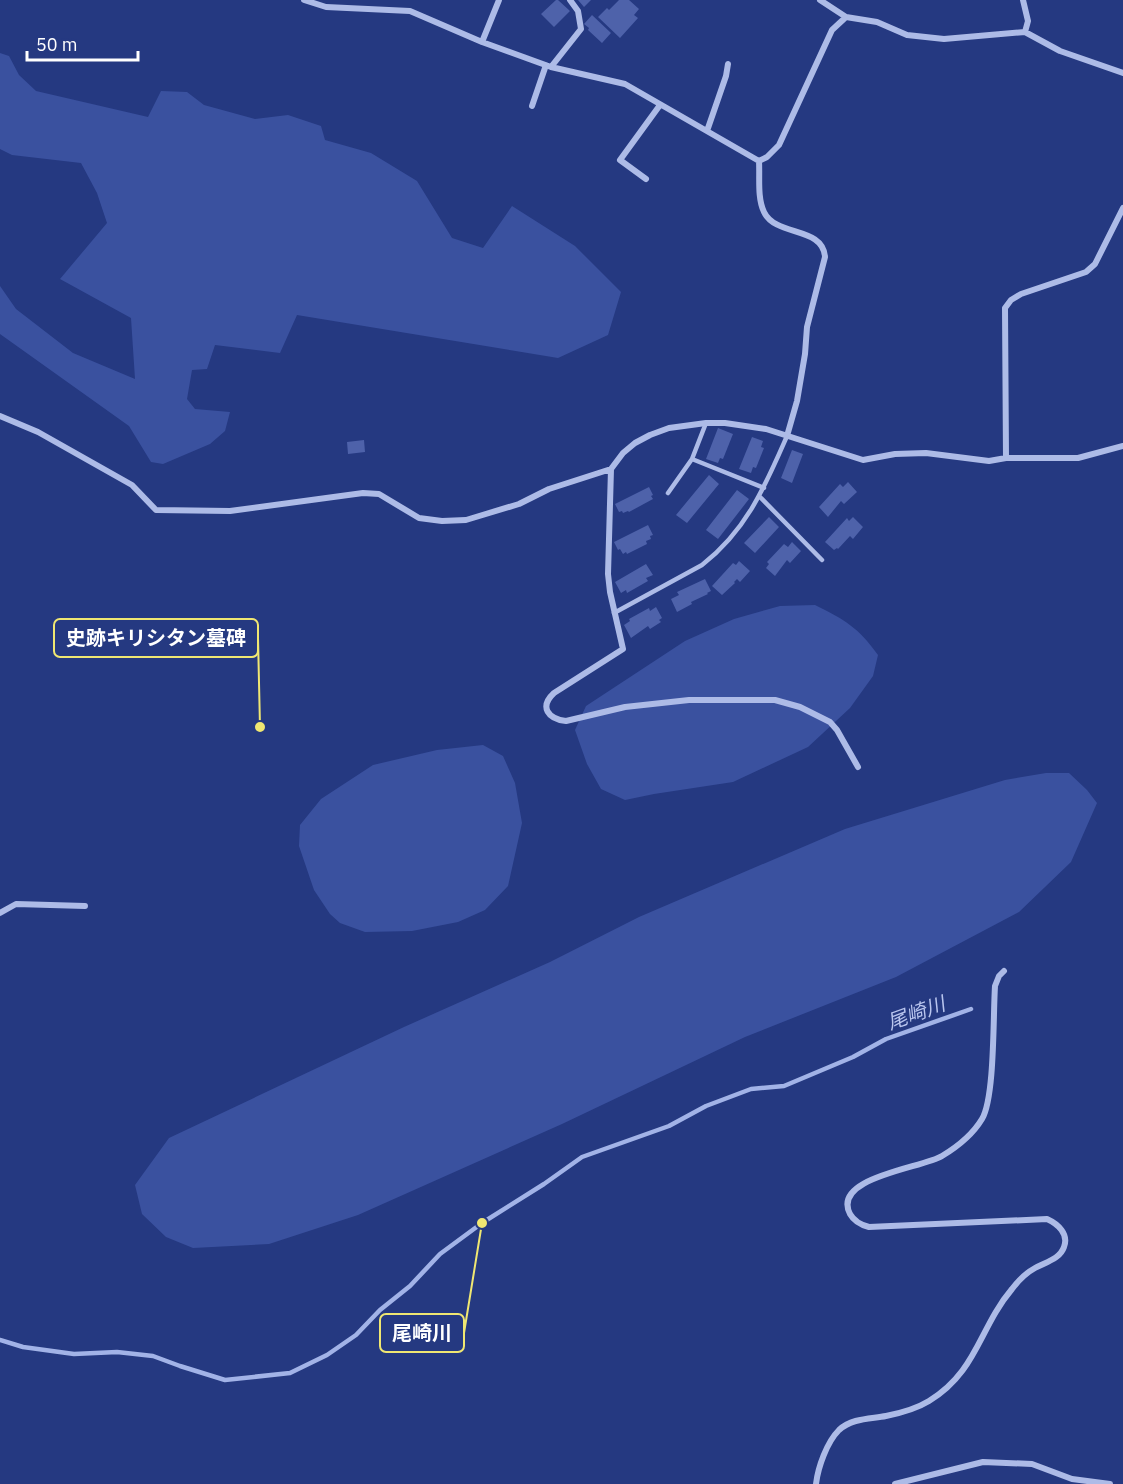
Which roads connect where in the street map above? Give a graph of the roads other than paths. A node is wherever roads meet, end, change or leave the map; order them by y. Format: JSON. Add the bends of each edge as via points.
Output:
{"nodes":[{"id":1,"x":304,"y":0,"type":"edge"},
{"id":2,"x":499,"y":0,"type":"edge"},
{"id":3,"x":570,"y":0,"type":"edge"},
{"id":4,"x":820,"y":0,"type":"edge"},
{"id":5,"x":1023,"y":0,"type":"edge"},
{"id":6,"x":846,"y":17,"type":"junction"},
{"id":7,"x":1025,"y":32,"type":"junction"},
{"id":8,"x":482,"y":42,"type":"junction"},
{"id":9,"x":728,"y":64,"type":"dead end"},
{"id":10,"x":548,"y":66,"type":"junction"},
{"id":11,"x":1123,"y":73,"type":"edge"},
{"id":12,"x":660,"y":105,"type":"junction"},
{"id":13,"x":532,"y":106,"type":"dead end"},
{"id":14,"x":707,"y":131,"type":"junction"},
{"id":15,"x":759,"y":160,"type":"junction"},
{"id":16,"x":646,"y":179,"type":"dead end"},
{"id":17,"x":1123,"y":208,"type":"edge"},
{"id":18,"x":0,"y":416,"type":"edge"},
{"id":19,"x":706,"y":423,"type":"junction"},
{"id":20,"x":787,"y":436,"type":"junction"},
{"id":21,"x":1123,"y":446,"type":"edge"},
{"id":22,"x":1006,"y":458,"type":"junction"},
{"id":23,"x":692,"y":459,"type":"junction"},
{"id":24,"x":611,"y":469,"type":"junction"},
{"id":25,"x":764,"y":488,"type":"junction"},
{"id":26,"x":668,"y":493,"type":"dead end"},
{"id":27,"x":760,"y":497,"type":"junction"},
{"id":28,"x":822,"y":560,"type":"dead end"},
{"id":29,"x":614,"y":613,"type":"junction"},
{"id":30,"x":858,"y":767,"type":"dead end"},
{"id":31,"x":85,"y":906,"type":"dead end"},
{"id":32,"x":0,"y":913,"type":"edge"},
{"id":33,"x":1004,"y":971,"type":"dead end"},
{"id":34,"x":816,"y":1484,"type":"edge"},
{"id":35,"x":894,"y":1484,"type":"edge"},
{"id":36,"x":1110,"y":1484,"type":"edge"}],
"edges":[{"from":1,"to":8,"type":"street","via":[[326,7],[410,11]]},
{"from":2,"to":8,"type":"street"},
{"from":3,"to":10,"type":"street","via":[[578,11],[581,28]]},
{"from":4,"to":6,"type":"street"},
{"from":5,"to":7,"type":"street","via":[[1028,21]]},
{"from":6,"to":7,"type":"street","via":[[877,22],[907,35],[944,39]]},
{"from":6,"to":15,"type":"street","via":[[832,30],[780,145],[767,158]]},
{"from":7,"to":11,"type":"street","via":[[1060,51]]},
{"from":8,"to":10,"type":"street"},
{"from":9,"to":14,"type":"street"},
{"from":10,"to":12,"type":"street","via":[[625,84]]},
{"from":10,"to":13,"type":"street"},
{"from":12,"to":14,"type":"street"},
{"from":12,"to":16,"type":"street","via":[[620,159]]},
{"from":14,"to":15,"type":"street"},
{"from":15,"to":20,"type":"street","via":[[761,206],[769,220],[815,239],[825,257],[807,327],[797,401]]},
{"from":17,"to":22,"type":"street","via":[[1095,264],[1086,272],[1021,294],[1005,308]]},
{"from":18,"to":24,"type":"street","via":[[38,432],[132,484],[156,510],[230,511],[363,493],[380,494],[419,518],[466,520]]},
{"from":19,"to":20,"type":"street"},
{"from":19,"to":23,"type":"lane"},
{"from":19,"to":24,"type":"street","via":[[650,435],[623,453]]},
{"from":20,"to":22,"type":"street","via":[[863,460],[926,453],[989,461]]},
{"from":20,"to":25,"type":"lane"},
{"from":21,"to":22,"type":"street","via":[[1078,458]]},
{"from":23,"to":25,"type":"lane"},
{"from":23,"to":26,"type":"lane"},
{"from":24,"to":29,"type":"street","via":[[608,574]]},
{"from":25,"to":27,"type":"lane"},
{"from":27,"to":28,"type":"lane"},
{"from":27,"to":29,"type":"lane","via":[[715,555]]},
{"from":29,"to":30,"type":"street","via":[[622,649],[554,693],[547,700],[546,709],[553,717],[566,721],[625,707],[689,700],[775,700],[830,722]]},
{"from":31,"to":32,"type":"street","via":[[16,904]]},
{"from":33,"to":34,"type":"street","via":[[995,986],[988,1105],[976,1128],[940,1157],[869,1179],[852,1193],[848,1207],[853,1217],[868,1227],[1047,1219],[1065,1236],[1064,1249],[1012,1288],[970,1362],[944,1391],[909,1411],[855,1421],[840,1430],[829,1443]]},
{"from":35,"to":36,"type":"street","via":[[983,1462],[1032,1464],[1072,1479]]}]}
